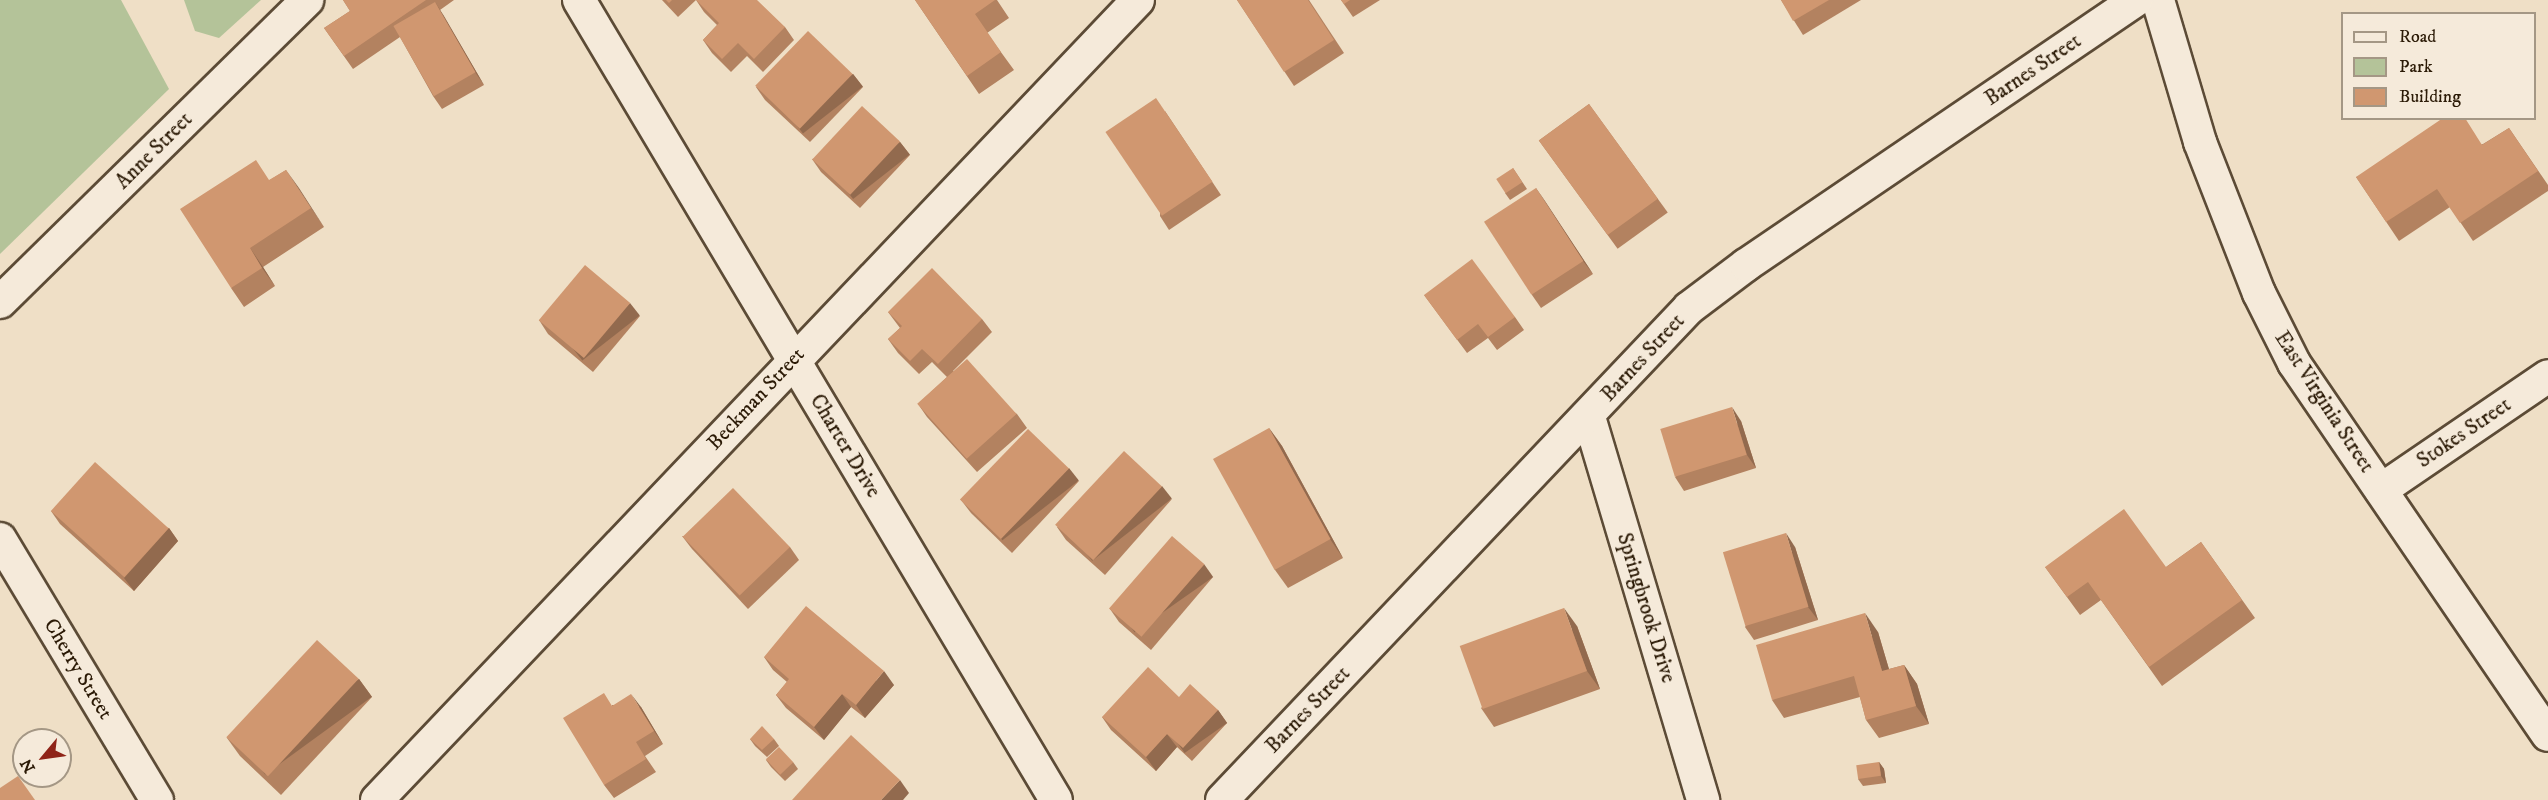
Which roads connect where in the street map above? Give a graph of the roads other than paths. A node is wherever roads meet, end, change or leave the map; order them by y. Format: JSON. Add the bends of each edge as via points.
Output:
{"nodes":[{"id":1,"x":307,"y":0,"type":"edge"},
{"id":2,"x":579,"y":0,"type":"edge"},
{"id":3,"x":1138,"y":0,"type":"edge"},
{"id":4,"x":2136,"y":0,"type":"edge"},
{"id":5,"x":2158,"y":0,"type":"edge"},
{"id":6,"x":0,"y":302,"type":"edge"},
{"id":7,"x":793,"y":360,"type":"junction"},
{"id":8,"x":2548,"y":376,"type":"edge"},
{"id":9,"x":1589,"y":417,"type":"junction"},
{"id":10,"x":2380,"y":490,"type":"junction"},
{"id":11,"x":0,"y":539,"type":"edge"},
{"id":12,"x":2548,"y":735,"type":"edge"},
{"id":13,"x":157,"y":800,"type":"edge"},
{"id":14,"x":377,"y":800,"type":"edge"},
{"id":15,"x":1056,"y":800,"type":"edge"},
{"id":16,"x":1222,"y":800,"type":"edge"},
{"id":17,"x":1703,"y":800,"type":"edge"}],
"edges":[{"from":1,"to":6,"type":"street","name":"Anne Street"},
{"from":2,"to":7,"type":"street","name":"Charter Drive"},
{"from":3,"to":7,"type":"street","name":"Beckman Street"},
{"from":4,"to":9,"type":"street","name":"Barnes Street","via":[[1746,265],[1689,308],[1642,354]]},
{"from":5,"to":10,"type":"street","name":"East Virginia Street","via":[[2200,142],[2259,293],[2294,363]]},
{"from":7,"to":14,"type":"street","name":"Beckman Street"},
{"from":7,"to":15,"type":"street","name":"Charter Drive"},
{"from":8,"to":10,"type":"street","name":"Stokes Street"},
{"from":9,"to":16,"type":"street","name":"Barnes Street"},
{"from":9,"to":17,"type":"street","name":"Springbrook Drive"},
{"from":10,"to":12,"type":"street","name":"East Virginia Street"},
{"from":11,"to":13,"type":"street","name":"Cherry Street"}]}
